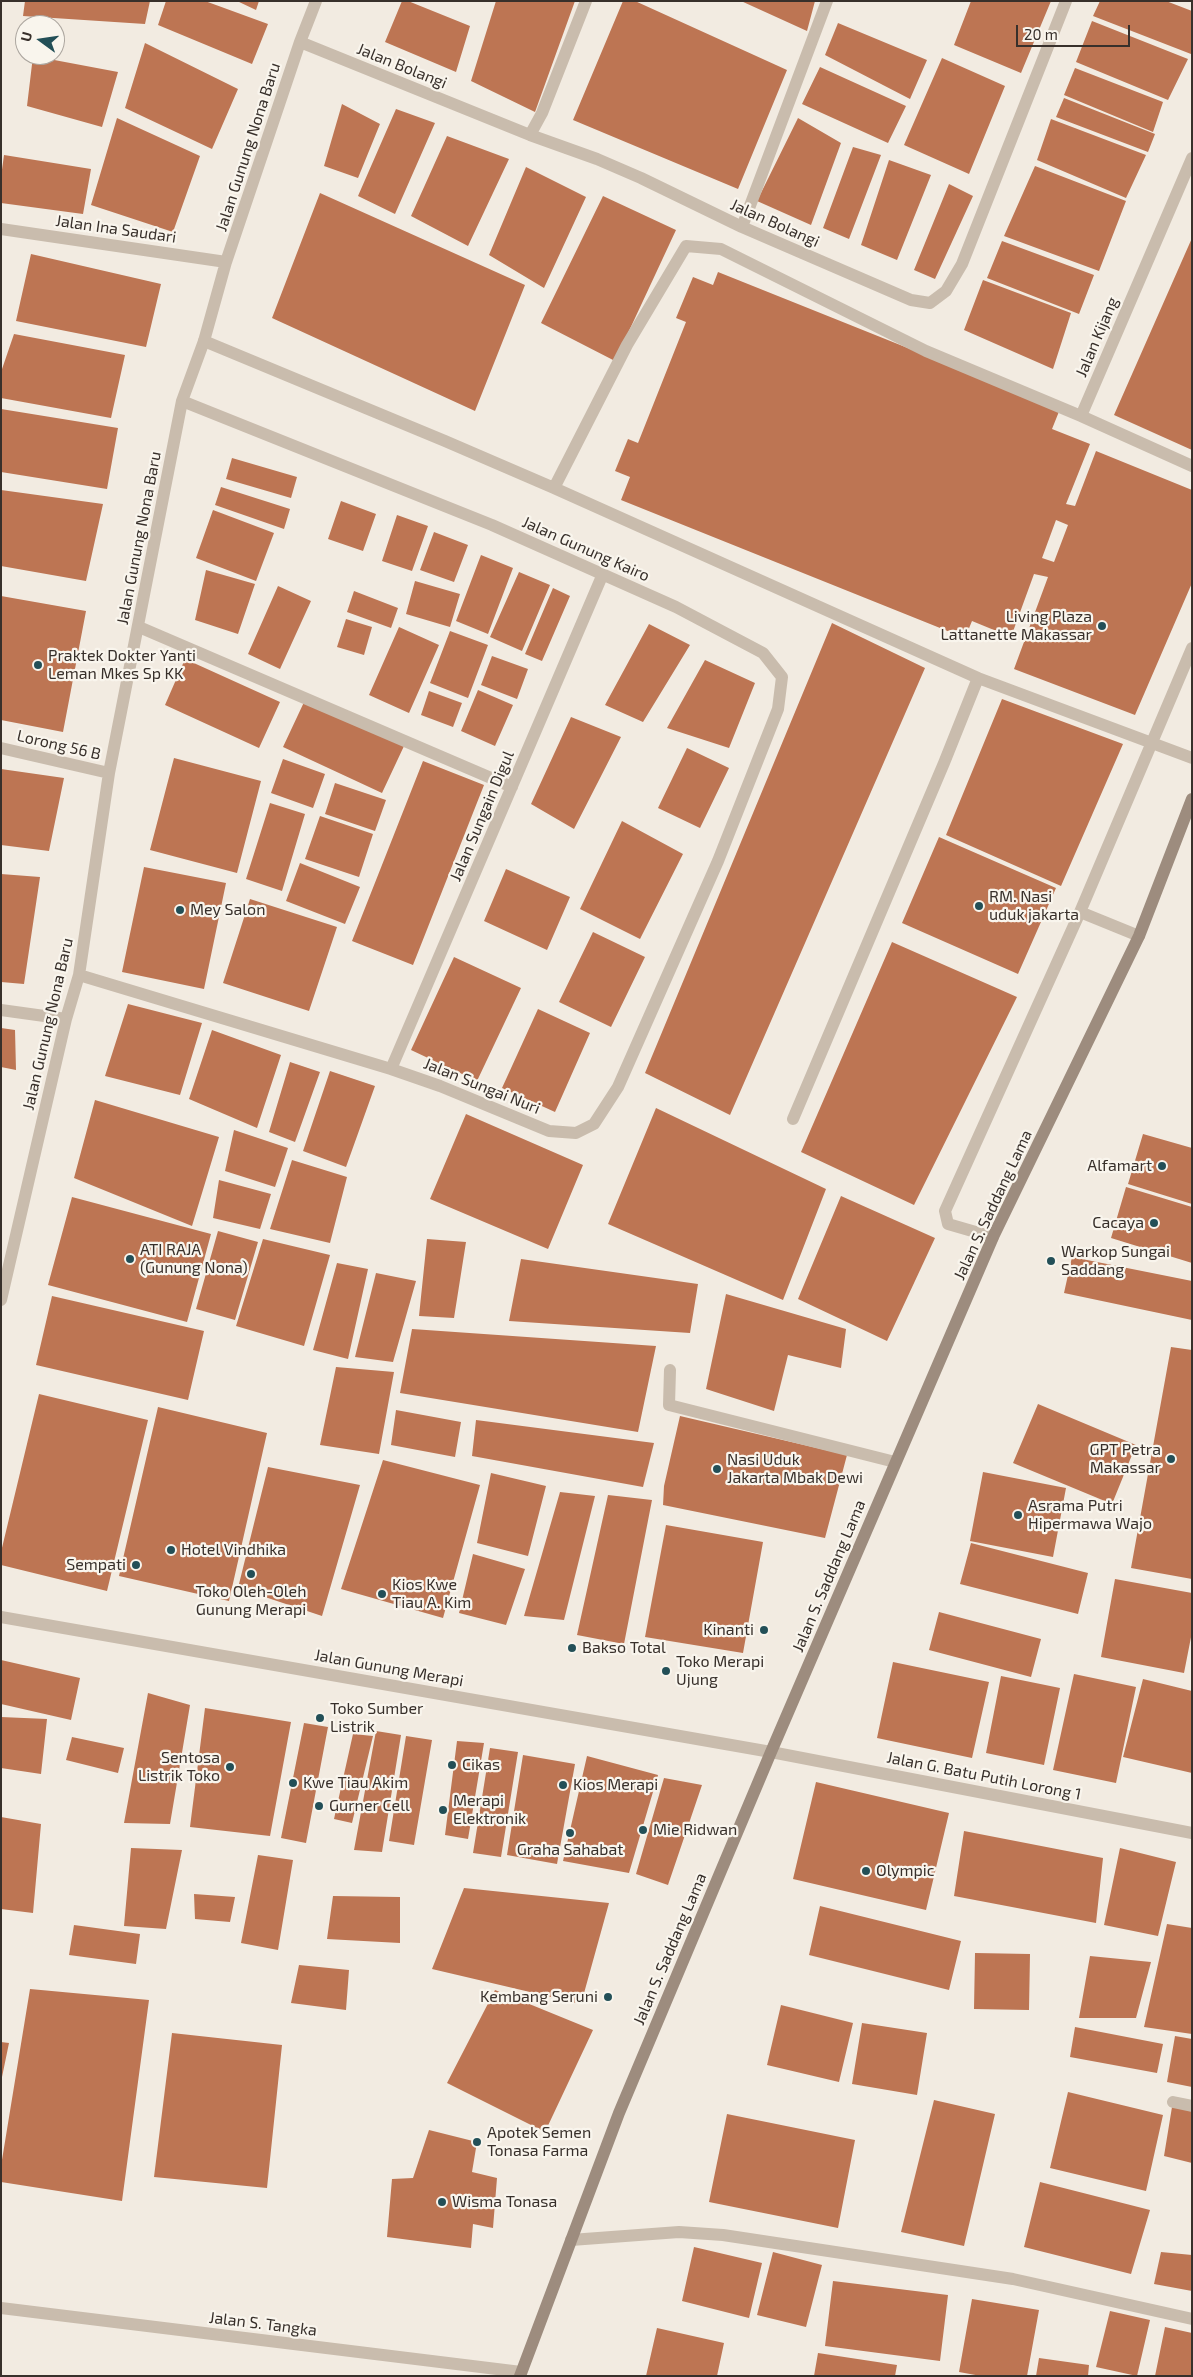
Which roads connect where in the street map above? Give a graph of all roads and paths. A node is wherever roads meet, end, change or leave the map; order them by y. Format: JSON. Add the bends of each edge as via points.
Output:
{"nodes":[{"id":1,"x":316,"y":1,"type":"edge"},
{"id":2,"x":586,"y":1,"type":"edge"},
{"id":3,"x":827,"y":1,"type":"edge"},
{"id":4,"x":1066,"y":1,"type":"edge"},
{"id":5,"x":300,"y":42,"type":"junction"},
{"id":6,"x":530,"y":135,"type":"junction"},
{"id":7,"x":1192,"y":158,"type":"edge"},
{"id":8,"x":742,"y":227,"type":"junction"},
{"id":9,"x":1,"y":229,"type":"edge"},
{"id":10,"x":226,"y":262,"type":"junction"},
{"id":11,"x":204,"y":341,"type":"junction"},
{"id":12,"x":182,"y":401,"type":"junction"},
{"id":13,"x":1081,"y":416,"type":"junction"},
{"id":14,"x":1192,"y":466,"type":"edge"},
{"id":15,"x":554,"y":488,"type":"junction"},
{"id":16,"x":602,"y":576,"type":"junction"},
{"id":17,"x":139,"y":627,"type":"junction"},
{"id":18,"x":1192,"y":648,"type":"edge"},
{"id":19,"x":978,"y":678,"type":"junction"},
{"id":20,"x":1153,"y":744,"type":"junction"},
{"id":21,"x":1,"y":748,"type":"edge"},
{"id":22,"x":1192,"y":758,"type":"edge"},
{"id":23,"x":109,"y":773,"type":"junction"},
{"id":24,"x":512,"y":787,"type":"junction"},
{"id":25,"x":1192,"y":799,"type":"edge"},
{"id":26,"x":718,"y":861,"type":"joint"},
{"id":27,"x":1080,"y":912,"type":"junction"},
{"id":28,"x":1139,"y":936,"type":"junction"},
{"id":29,"x":79,"y":975,"type":"junction"},
{"id":30,"x":1,"y":1010,"type":"edge"},
{"id":31,"x":66,"y":1019,"type":"junction"},
{"id":32,"x":391,"y":1069,"type":"junction"},
{"id":33,"x":793,"y":1119,"type":"dead end"},
{"id":34,"x":993,"y":1237,"type":"junction"},
{"id":35,"x":1,"y":1300,"type":"edge"},
{"id":36,"x":670,"y":1370,"type":"dead end"},
{"id":37,"x":895,"y":1462,"type":"junction"},
{"id":38,"x":1,"y":1617,"type":"edge"},
{"id":39,"x":771,"y":1752,"type":"junction"},
{"id":40,"x":1192,"y":1832,"type":"edge"},
{"id":41,"x":1173,"y":2102,"type":"dead end"},
{"id":42,"x":1192,"y":2106,"type":"edge"},
{"id":43,"x":571,"y":2240,"type":"junction"},
{"id":44,"x":1,"y":2308,"type":"edge"},
{"id":45,"x":1192,"y":2319,"type":"edge"},
{"id":46,"x":521,"y":2374,"type":"edge"}],
"edges":[{"from":1,"to":5,"type":"street","name":"Jalan Gunung Nona Baru"},
{"from":2,"to":6,"type":"street","via":[[542,113]]},
{"from":3,"to":8,"type":"street"},
{"from":4,"to":8,"type":"street","name":"Jalan Bolangi","via":[[962,264],[946,291],[930,303],[911,300]]},
{"from":5,"to":6,"type":"street","name":"Jalan Bolangi"},
{"from":5,"to":10,"type":"street","name":"Jalan Gunung Nona Baru"},
{"from":6,"to":8,"type":"street","name":"Jalan Bolangi","via":[[642,178]]},
{"from":7,"to":13,"type":"street","name":"Jalan Kijang"},
{"from":9,"to":10,"type":"street","name":"Jalan Ina Saudari"},
{"from":10,"to":11,"type":"street","name":"Jalan Gunung Nona Baru"},
{"from":11,"to":12,"type":"street","name":"Jalan Gunung Nona Baru"},
{"from":11,"to":15,"type":"street"},
{"from":12,"to":16,"type":"street","name":"Jalan Gunung Kairo","via":[[492,525]]},
{"from":12,"to":17,"type":"street","name":"Jalan Gunung Nona Baru"},
{"from":13,"to":14,"type":"street"},
{"from":13,"to":15,"type":"street","via":[[926,351],[721,249],[686,246],[627,346]]},
{"from":15,"to":19,"type":"street"},
{"from":16,"to":24,"type":"street","name":"Jalan Sungain Digul"},
{"from":16,"to":26,"type":"street","name":"Jalan Gunung Kairo","via":[[676,607],[763,653],[782,677],[778,709]]},
{"from":17,"to":23,"type":"street","name":"Jalan Gunung Nona Baru"},
{"from":17,"to":24,"type":"street"},
{"from":18,"to":20,"type":"street"},
{"from":19,"to":20,"type":"street"},
{"from":19,"to":33,"type":"street"},
{"from":20,"to":22,"type":"street"},
{"from":20,"to":27,"type":"street"},
{"from":21,"to":23,"type":"street","name":"Lorong 56 B"},
{"from":23,"to":29,"type":"street","name":"Jalan Gunung Nona Baru"},
{"from":24,"to":32,"type":"street","name":"Jalan Sungain Digul"},
{"from":25,"to":28,"type":"main road","name":"Jalan S. Saddang Lama"},
{"from":26,"to":32,"type":"street","name":"Jalan Sungai Nuri","via":[[618,1087],[594,1124],[576,1133],[549,1130]]},
{"from":27,"to":28,"type":"street"},
{"from":27,"to":34,"type":"street","via":[[945,1211],[948,1224]]},
{"from":28,"to":34,"type":"main road","name":"Jalan S. Saddang Lama"},
{"from":29,"to":31,"type":"street","name":"Jalan Gunung Nona Baru"},
{"from":29,"to":32,"type":"street","name":"Jalan Sungai Nuri"},
{"from":30,"to":31,"type":"street"},
{"from":31,"to":35,"type":"street","name":"Jalan Gunung Nona Baru"},
{"from":34,"to":37,"type":"main road","name":"Jalan S. Saddang Lama"},
{"from":36,"to":37,"type":"street","via":[[669,1405]]},
{"from":37,"to":39,"type":"main road","name":"Jalan S. Saddang Lama"},
{"from":38,"to":39,"type":"street","name":"Jalan Gunung Merapi"},
{"from":39,"to":40,"type":"street","name":"Jalan G. Batu Putih Lorong 1"},
{"from":39,"to":43,"type":"main road","name":"Jalan S. Saddang Lama","via":[[619,2113]]},
{"from":41,"to":42,"type":"street"},
{"from":43,"to":45,"type":"street","via":[[679,2232],[723,2236],[1013,2279]]},
{"from":43,"to":46,"type":"main road","name":"Jalan S. Saddang Lama"},
{"from":44,"to":46,"type":"street","name":"Jalan S. Tangka"}]}
